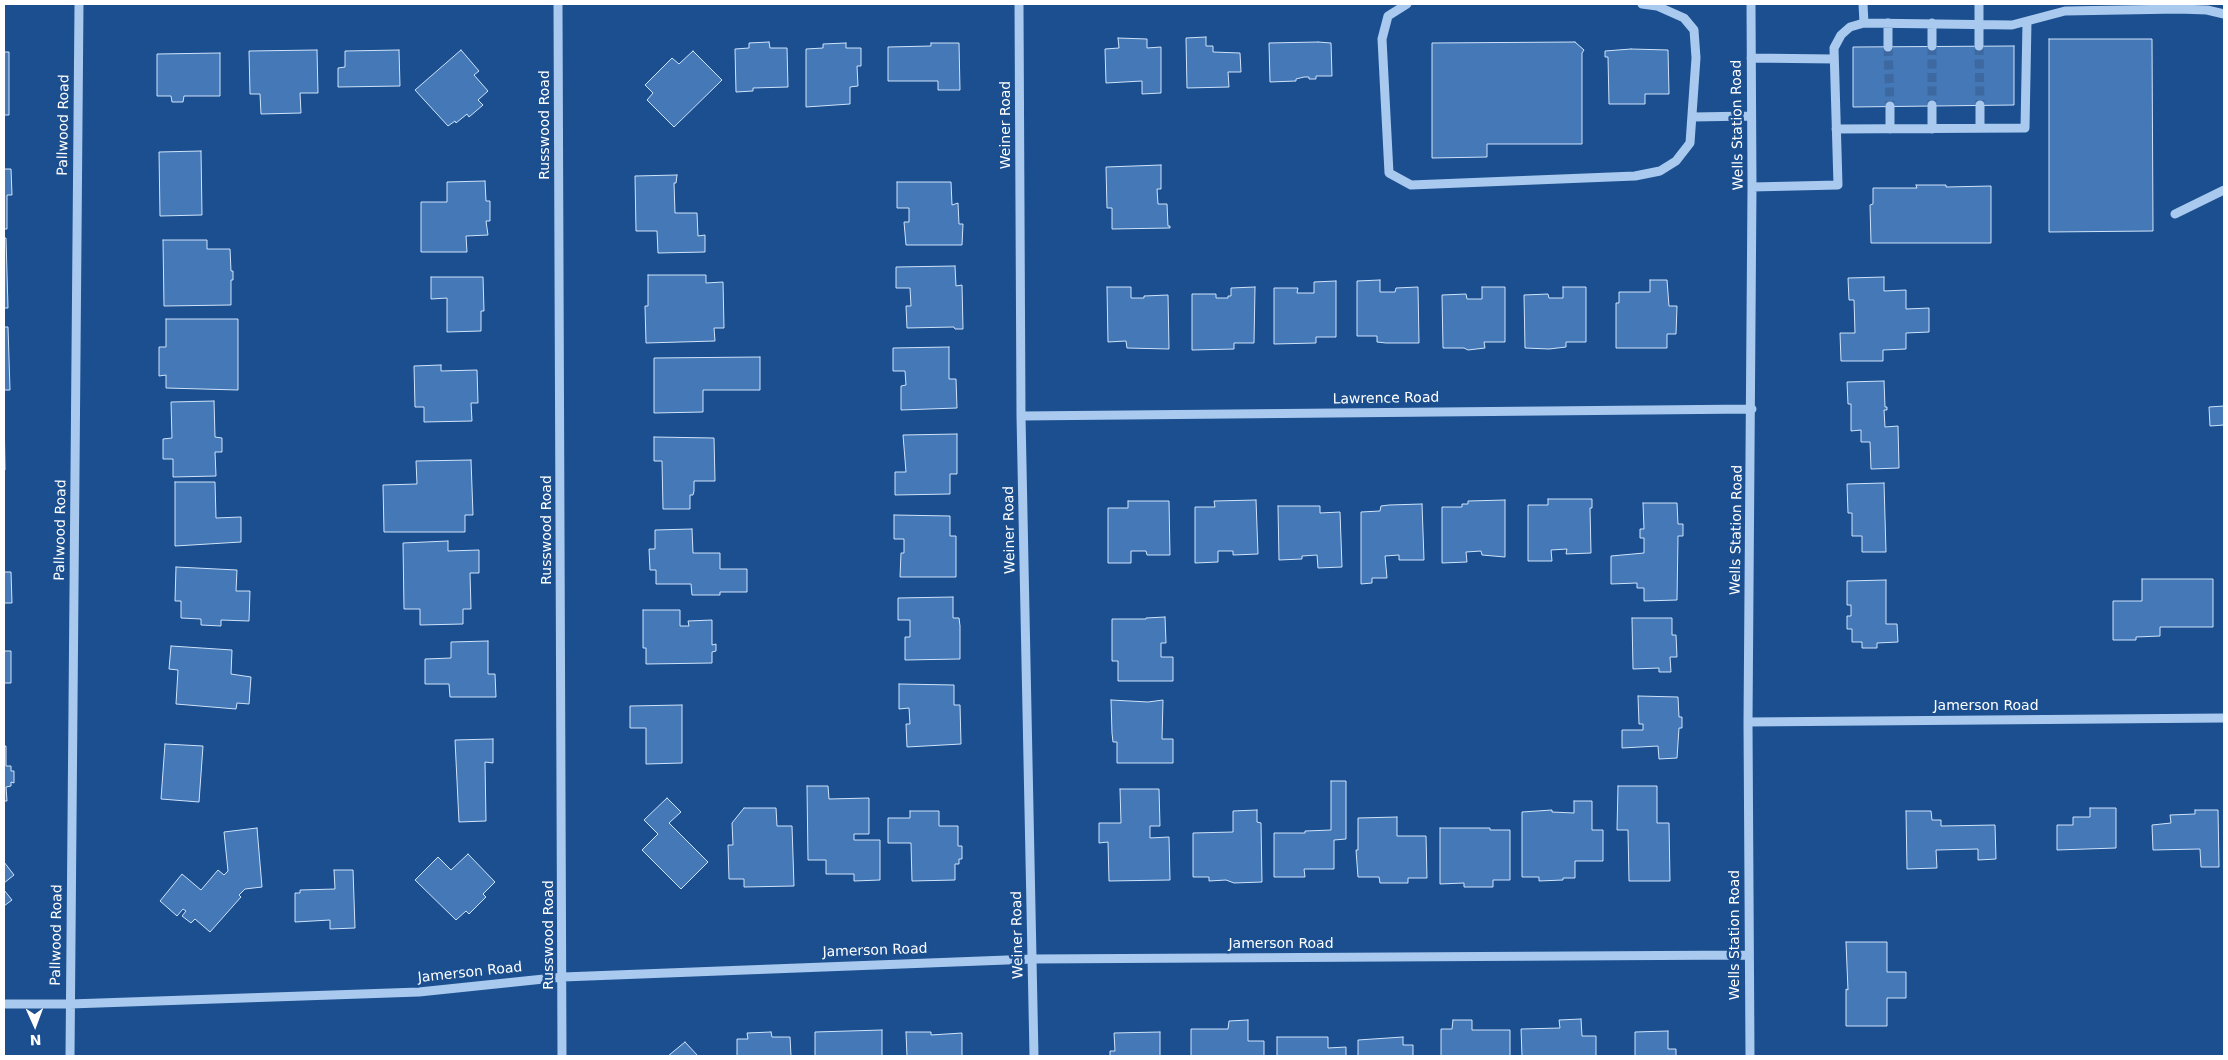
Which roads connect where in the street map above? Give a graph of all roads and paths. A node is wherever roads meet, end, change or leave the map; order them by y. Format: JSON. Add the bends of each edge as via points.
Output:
{"nodes":[{"id":1,"x":79,"y":4,"type":"edge"},
{"id":2,"x":558,"y":4,"type":"edge"},
{"id":3,"x":1019,"y":4,"type":"edge"},
{"id":4,"x":1407,"y":4,"type":"edge"},
{"id":5,"x":1642,"y":4,"type":"edge"},
{"id":6,"x":1750,"y":4,"type":"edge"},
{"id":7,"x":1863,"y":4,"type":"edge"},
{"id":8,"x":1979,"y":4,"type":"edge"},
{"id":9,"x":2223,"y":11,"type":"edge"},
{"id":10,"x":2027,"y":22,"type":"junction"},
{"id":11,"x":1864,"y":23,"type":"junction"},
{"id":12,"x":1888,"y":23,"type":"junction"},
{"id":13,"x":1932,"y":24,"type":"junction"},
{"id":14,"x":1979,"y":24,"type":"junction"},
{"id":15,"x":1932,"y":46,"type":"tunnel mouth"},
{"id":16,"x":1979,"y":46,"type":"tunnel mouth"},
{"id":17,"x":1888,"y":47,"type":"tunnel mouth"},
{"id":18,"x":1751,"y":58,"type":"junction"},
{"id":19,"x":1834,"y":59,"type":"junction"},
{"id":20,"x":1980,"y":105,"type":"tunnel mouth"},
{"id":21,"x":1890,"y":106,"type":"tunnel mouth"},
{"id":22,"x":1932,"y":106,"type":"tunnel mouth"},
{"id":23,"x":1751,"y":116,"type":"junction"},
{"id":24,"x":1693,"y":117,"type":"junction"},
{"id":25,"x":1980,"y":128,"type":"junction"},
{"id":26,"x":1836,"y":129,"type":"junction"},
{"id":27,"x":1890,"y":129,"type":"junction"},
{"id":28,"x":1932,"y":129,"type":"junction"},
{"id":29,"x":1752,"y":187,"type":"junction"},
{"id":30,"x":2224,"y":190,"type":"edge"},
{"id":31,"x":2174,"y":214,"type":"dead end"},
{"id":32,"x":1752,"y":409,"type":"junction"},
{"id":33,"x":1021,"y":416,"type":"junction"},
{"id":34,"x":2224,"y":718,"type":"edge"},
{"id":35,"x":1748,"y":722,"type":"junction"},
{"id":36,"x":1749,"y":955,"type":"junction"},
{"id":37,"x":1033,"y":959,"type":"junction"},
{"id":38,"x":563,"y":977,"type":"junction"},
{"id":39,"x":4,"y":1004,"type":"edge"},
{"id":40,"x":70,"y":1004,"type":"junction"},
{"id":41,"x":70,"y":1056,"type":"edge"},
{"id":42,"x":562,"y":1056,"type":"edge"},
{"id":43,"x":1034,"y":1056,"type":"edge"},
{"id":44,"x":1750,"y":1056,"type":"edge"}],
"edges":[{"from":1,"to":40,"type":"street","name":"Pallwood Road"},
{"from":2,"to":38,"type":"street","name":"Russwood Road"},
{"from":3,"to":33,"type":"street","name":"Weiner Road"},
{"from":4,"to":24,"type":"street","via":[[1388,16],[1382,39],[1389,173],[1411,185],[1635,176],[1660,171],[1676,161],[1690,143]]},
{"from":5,"to":24,"type":"street","via":[[1657,6],[1684,18],[1694,30]]},
{"from":6,"to":18,"type":"street","name":"Wells Station Road"},
{"from":7,"to":11,"type":"street"},
{"from":8,"to":14,"type":"street"},
{"from":9,"to":10,"type":"street","via":[[2065,11]]},
{"from":10,"to":14,"type":"street"},
{"from":10,"to":25,"type":"street","via":[[2025,128]]},
{"from":11,"to":12,"type":"street"},
{"from":11,"to":19,"type":"street","via":[[1850,27],[1841,35],[1834,48]]},
{"from":12,"to":13,"type":"street"},
{"from":12,"to":17,"type":"street"},
{"from":13,"to":14,"type":"street"},
{"from":13,"to":15,"type":"street"},
{"from":14,"to":16,"type":"street"},
{"from":18,"to":19,"type":"street"},
{"from":18,"to":23,"type":"street","name":"Wells Station Road"},
{"from":19,"to":26,"type":"street"},
{"from":20,"to":25,"type":"street"},
{"from":21,"to":27,"type":"street"},
{"from":22,"to":28,"type":"street"},
{"from":23,"to":24,"type":"street"},
{"from":23,"to":29,"type":"street","name":"Wells Station Road"},
{"from":25,"to":28,"type":"street"},
{"from":26,"to":27,"type":"street"},
{"from":26,"to":29,"type":"street","via":[[1838,185]]},
{"from":27,"to":28,"type":"street"},
{"from":29,"to":32,"type":"street","name":"Wells Station Road"},
{"from":30,"to":31,"type":"street"},
{"from":32,"to":33,"type":"street","name":"Lawrence Road"},
{"from":32,"to":35,"type":"street","name":"Wells Station Road"},
{"from":33,"to":37,"type":"street","name":"Weiner Road"},
{"from":34,"to":35,"type":"street","name":"Jamerson Road"},
{"from":35,"to":36,"type":"street","name":"Wells Station Road"},
{"from":36,"to":37,"type":"street","name":"Jamerson Road"},
{"from":36,"to":44,"type":"street","name":"Wells Station Road"},
{"from":37,"to":38,"type":"street","name":"Jamerson Road"},
{"from":37,"to":43,"type":"street","name":"Weiner Road"},
{"from":38,"to":40,"type":"street","name":"Jamerson Road","via":[[419,992]]},
{"from":38,"to":42,"type":"street","name":"Russwood Road"},
{"from":39,"to":40,"type":"street","name":"Jamerson Road"},
{"from":40,"to":41,"type":"street","name":"Pallwood Road"}]}
